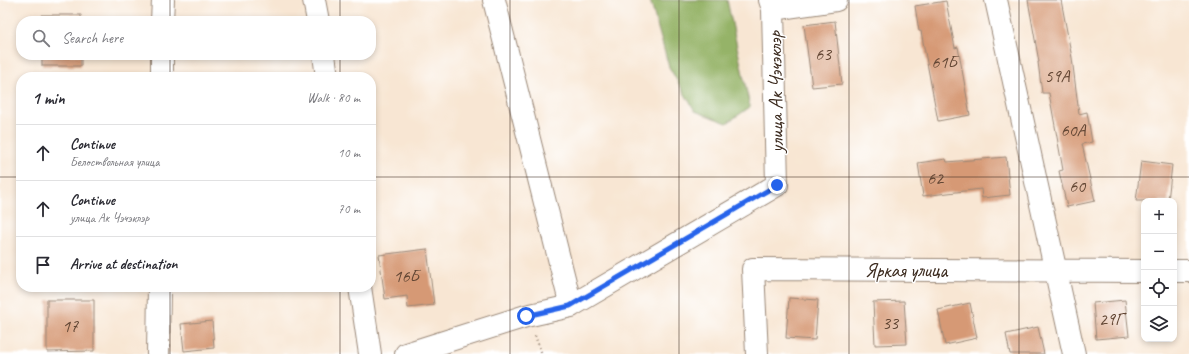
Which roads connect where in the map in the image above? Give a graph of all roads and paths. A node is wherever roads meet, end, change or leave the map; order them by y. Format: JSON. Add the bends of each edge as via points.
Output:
{"nodes":[{"id":1,"x":163,"y":0,"type":"edge"},
{"id":2,"x":314,"y":0,"type":"edge"},
{"id":3,"x":494,"y":0,"type":"edge"},
{"id":4,"x":836,"y":0,"type":"edge"},
{"id":5,"x":996,"y":0,"type":"edge"},
{"id":6,"x":772,"y":4,"type":"edge"},
{"id":7,"x":162,"y":16,"type":"edge"},
{"id":8,"x":317,"y":16,"type":"edge"},
{"id":9,"x":162,"y":60,"type":"edge"},
{"id":10,"x":325,"y":60,"type":"edge"},
{"id":11,"x":162,"y":72,"type":"edge"},
{"id":12,"x":326,"y":72,"type":"edge"},
{"id":13,"x":1054,"y":270,"type":"junction"},
{"id":14,"x":1141,"y":271,"type":"edge"},
{"id":15,"x":1177,"y":271,"type":"edge"},
{"id":16,"x":1189,"y":271,"type":"edge"},
{"id":17,"x":159,"y":292,"type":"edge"},
{"id":18,"x":361,"y":292,"type":"edge"},
{"id":19,"x":570,"y":306,"type":"junction"},
{"id":20,"x":158,"y":354,"type":"edge"},
{"id":21,"x":370,"y":354,"type":"edge"},
{"id":22,"x":406,"y":354,"type":"edge"},
{"id":23,"x":757,"y":354,"type":"edge"},
{"id":24,"x":1074,"y":354,"type":"edge"}],
"edges":[{"from":1,"to":7,"type":"street"},
{"from":2,"to":8,"type":"street"},
{"from":3,"to":19,"type":"street"},
{"from":4,"to":6,"type":"street"},
{"from":5,"to":13,"type":"street"},
{"from":6,"to":19,"type":"street","name":"улица Ак Чэчэклэр","via":[[777,185]]},
{"from":9,"to":11,"type":"street"},
{"from":10,"to":12,"type":"street"},
{"from":13,"to":14,"type":"street","name":"Яркая улица"},
{"from":13,"to":23,"type":"street","name":"Яркая улица","via":[[753,270]]},
{"from":13,"to":24,"type":"street"},
{"from":15,"to":16,"type":"street"},
{"from":17,"to":20,"type":"street"},
{"from":18,"to":21,"type":"street"},
{"from":19,"to":22,"type":"street","via":[[526,316]]}]}
